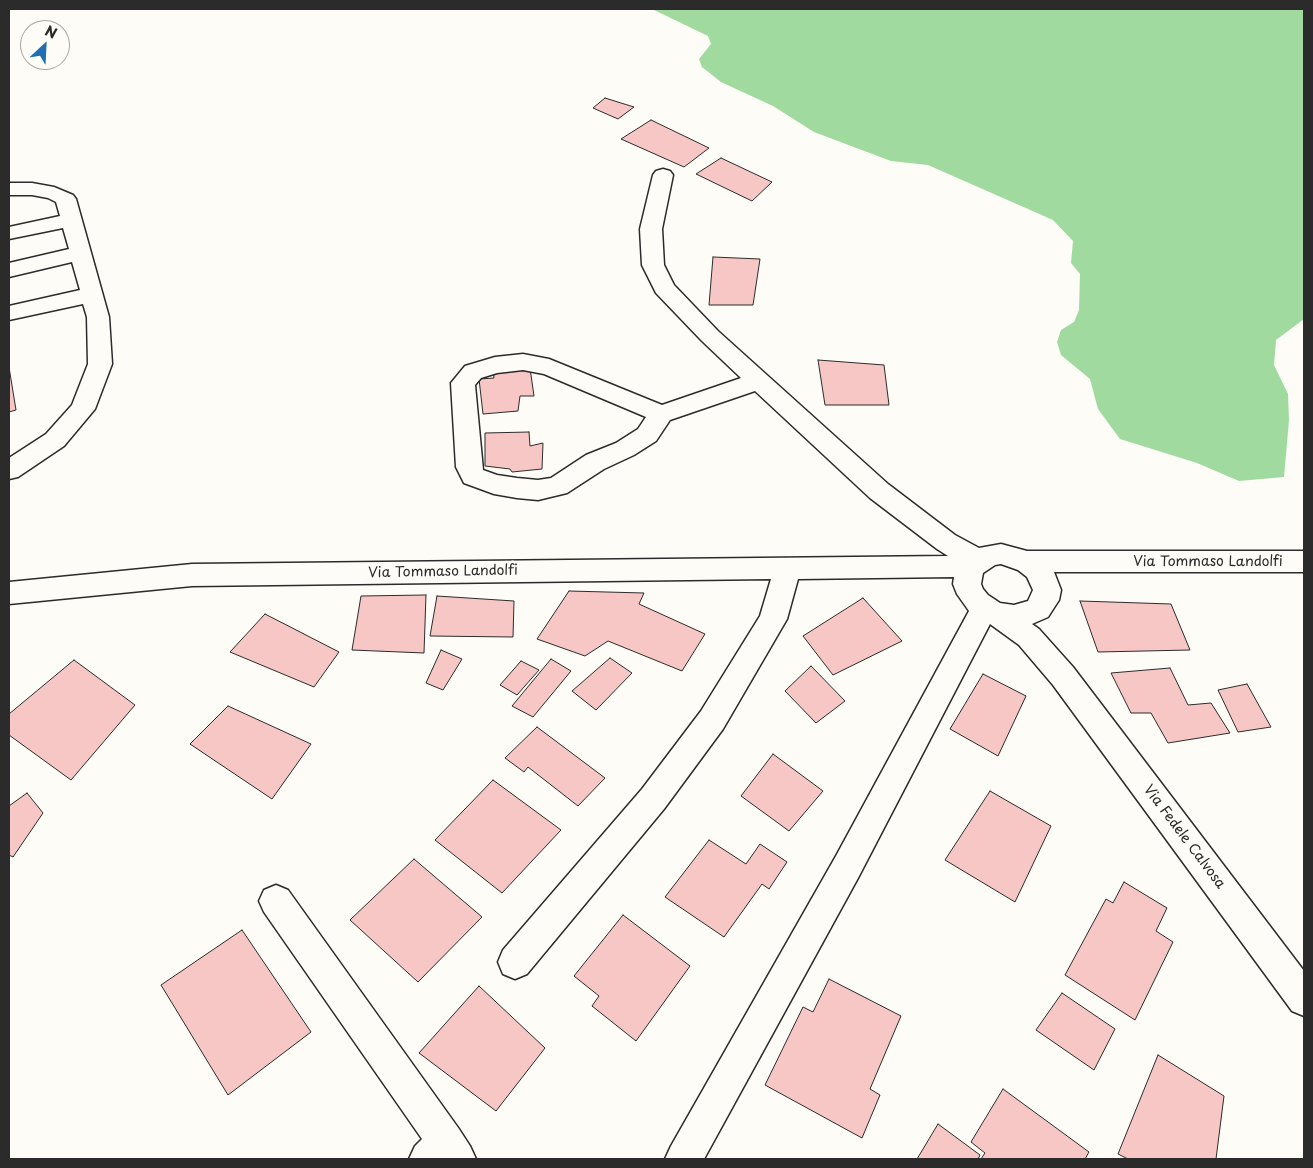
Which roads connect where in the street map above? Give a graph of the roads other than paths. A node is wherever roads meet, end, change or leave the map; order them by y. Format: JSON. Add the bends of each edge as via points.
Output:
{"nodes":[{"id":1,"x":663,"y":175,"type":"dead end"},
{"id":2,"x":9,"y":189,"type":"edge"},
{"id":3,"x":71,"y":220,"type":"junction"},
{"id":4,"x":9,"y":232,"type":"edge"},
{"id":5,"x":80,"y":253,"type":"junction"},
{"id":6,"x":9,"y":270,"type":"edge"},
{"id":7,"x":92,"y":295,"type":"junction"},
{"id":8,"x":9,"y":314,"type":"edge"},
{"id":9,"x":759,"y":380,"type":"junction"},
{"id":10,"x":661,"y":414,"type":"junction"},
{"id":11,"x":9,"y":470,"type":"edge"},
{"id":12,"x":1304,"y":561,"type":"edge"},
{"id":13,"x":1027,"y":562,"type":"junction"},
{"id":14,"x":975,"y":563,"type":"junction"},
{"id":15,"x":1111,"y":563,"type":"junction"},
{"id":16,"x":788,"y":567,"type":"junction"},
{"id":17,"x":878,"y":567,"type":"junction"},
{"id":18,"x":1045,"y":591,"type":"junction"},
{"id":19,"x":9,"y":592,"type":"edge"},
{"id":20,"x":984,"y":605,"type":"junction"},
{"id":21,"x":1063,"y":676,"type":"junction"},
{"id":22,"x":276,"y":901,"type":"dead end"},
{"id":23,"x":516,"y":962,"type":"dead end"},
{"id":24,"x":1304,"y":999,"type":"edge"},
{"id":25,"x":444,"y":1154,"type":"edge"},
{"id":26,"x":684,"y":1159,"type":"edge"}],
"edges":[{"from":1,"to":9,"type":"street","via":[[651,229],[653,265],[660,280],[687,313]]},
{"from":2,"to":3,"type":"street","via":[[32,189],[66,199]]},
{"from":3,"to":4,"type":"street"},
{"from":3,"to":5,"type":"street"},
{"from":5,"to":6,"type":"street"},
{"from":5,"to":7,"type":"street"},
{"from":7,"to":8,"type":"street"},
{"from":7,"to":11,"type":"street","via":[[98,317],[100,364],[83,408],[55,440]]},
{"from":9,"to":10,"type":"street"},
{"from":9,"to":14,"type":"street","via":[[879,491]]},
{"from":10,"to":10,"type":"street","via":[[647,435],[558,486],[538,490],[517,488],[473,476],[469,467],[463,384],[473,372],[495,365],[523,362],[549,368]]},
{"from":12,"to":15,"type":"street","name":"Via Tommaso Landolfi"},
{"from":13,"to":14,"type":"street","via":[[1001,554]]},
{"from":13,"to":15,"type":"street","name":"Via Tommaso Landolfi"},
{"from":13,"to":18,"type":"street","via":[[1037,570]]},
{"from":14,"to":17,"type":"street","name":"Via Tommaso Landolfi"},
{"from":14,"to":20,"type":"street","via":[[967,584]]},
{"from":15,"to":18,"type":"street","name":"Via Tommaso Landolfi","via":[[1068,572]]},
{"from":16,"to":17,"type":"street","name":"Via Tommaso Landolfi"},
{"from":16,"to":19,"type":"street","name":"Via Tommaso Landolfi","via":[[192,575]]},
{"from":16,"to":23,"type":"street","via":[[773,619],[712,720],[653,799]]},
{"from":17,"to":20,"type":"street","name":"Via Tommaso Landolfi","via":[[928,578]]},
{"from":18,"to":20,"type":"street","via":[[1038,608],[1028,614],[1014,616]]},
{"from":18,"to":21,"type":"street","name":"Via Fedele Calvosa","via":[[1046,621]]},
{"from":20,"to":21,"type":"street","name":"Via Fedele Calvosa","via":[[1029,637]]},
{"from":20,"to":26,"type":"street","via":[[847,867]]},
{"from":21,"to":24,"type":"street","name":"Via Fedele Calvosa"},
{"from":22,"to":25,"type":"street"}]}
